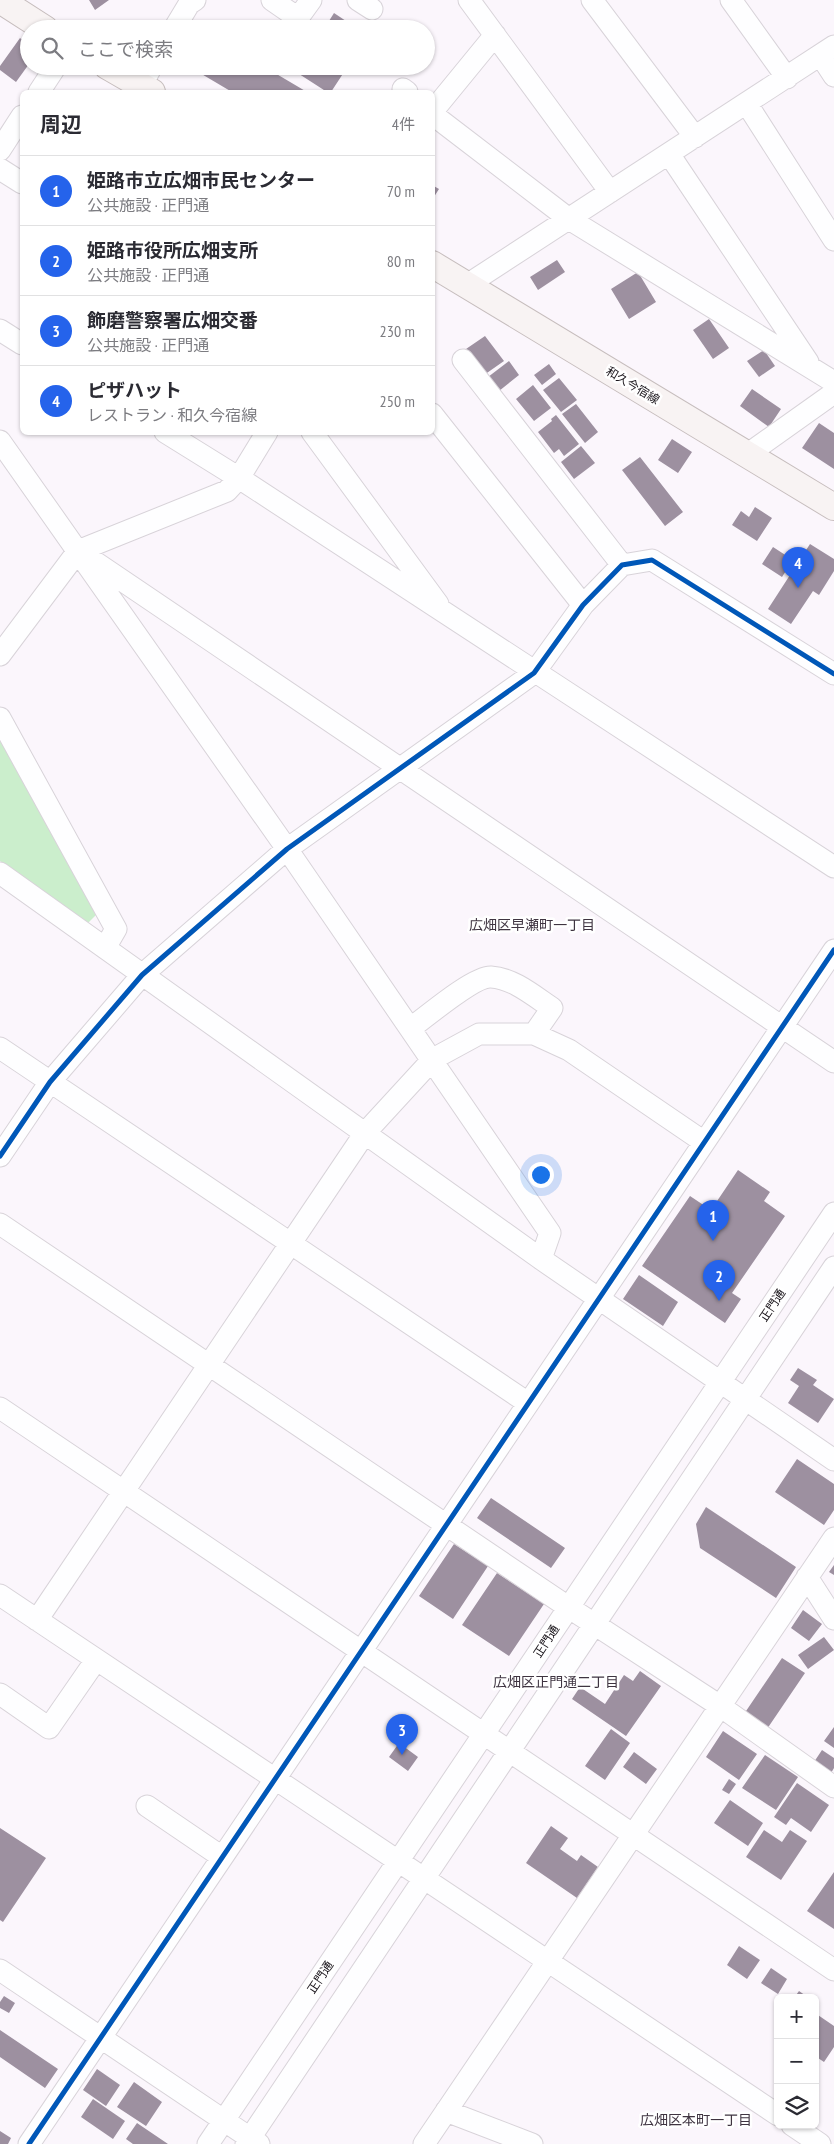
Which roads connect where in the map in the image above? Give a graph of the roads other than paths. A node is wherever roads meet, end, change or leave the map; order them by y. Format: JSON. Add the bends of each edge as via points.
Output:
{"nodes":[{"id":1,"x":0,"y":0,"type":"edge"},
{"id":2,"x":195,"y":0,"type":"edge"},
{"id":3,"x":272,"y":0,"type":"edge"},
{"id":4,"x":311,"y":0,"type":"edge"},
{"id":5,"x":471,"y":0,"type":"edge"},
{"id":6,"x":592,"y":0,"type":"edge"},
{"id":7,"x":731,"y":0,"type":"edge"},
{"id":8,"x":31,"y":20,"type":"edge"},
{"id":9,"x":179,"y":20,"type":"edge"},
{"id":10,"x":495,"y":35,"type":"junction"},
{"id":11,"x":827,"y":51,"type":"edge"},
{"id":12,"x":50,"y":75,"type":"edge"},
{"id":13,"x":130,"y":75,"type":"edge"},
{"id":14,"x":834,"y":76,"type":"edge"},
{"id":15,"x":787,"y":78,"type":"junction"},
{"id":16,"x":148,"y":82,"type":"edge"},
{"id":17,"x":40,"y":90,"type":"edge"},
{"id":18,"x":747,"y":104,"type":"junction"},
{"id":19,"x":435,"y":109,"type":"edge"},
{"id":20,"x":435,"y":115,"type":"edge"},
{"id":21,"x":20,"y":119,"type":"edge"},
{"id":22,"x":695,"y":137,"type":"junction"},
{"id":23,"x":0,"y":150,"type":"edge"},
{"id":24,"x":669,"y":154,"type":"junction"},
{"id":25,"x":0,"y":169,"type":"edge"},
{"id":26,"x":20,"y":182,"type":"edge"},
{"id":27,"x":610,"y":192,"type":"junction"},
{"id":28,"x":570,"y":218,"type":"junction"},
{"id":29,"x":834,"y":240,"type":"edge"},
{"id":30,"x":435,"y":266,"type":"edge"},
{"id":31,"x":467,"y":285,"type":"junction"},
{"id":32,"x":0,"y":330,"type":"edge"},
{"id":33,"x":20,"y":343,"type":"edge"},
{"id":34,"x":464,"y":360,"type":"dead end"},
{"id":35,"x":812,"y":367,"type":"junction"},
{"id":36,"x":834,"y":382,"type":"edge"},
{"id":37,"x":834,"y":393,"type":"edge"},
{"id":38,"x":435,"y":418,"type":"edge"},
{"id":39,"x":170,"y":435,"type":"edge"},
{"id":40,"x":265,"y":435,"type":"edge"},
{"id":41,"x":314,"y":435,"type":"edge"},
{"id":42,"x":0,"y":441,"type":"edge"},
{"id":43,"x":748,"y":454,"type":"junction"},
{"id":44,"x":239,"y":478,"type":"junction"},
{"id":45,"x":834,"y":506,"type":"edge"},
{"id":46,"x":78,"y":551,"type":"junction"},
{"id":47,"x":622,"y":565,"type":"junction"},
{"id":48,"x":583,"y":605,"type":"junction"},
{"id":49,"x":448,"y":616,"type":"junction"},
{"id":50,"x":0,"y":655,"type":"edge"},
{"id":51,"x":534,"y":673,"type":"junction"},
{"id":52,"x":834,"y":674,"type":"edge"},
{"id":53,"x":0,"y":718,"type":"edge"},
{"id":54,"x":401,"y":768,"type":"junction"},
{"id":55,"x":286,"y":849,"type":"junction"},
{"id":56,"x":834,"y":867,"type":"edge"},
{"id":57,"x":0,"y":873,"type":"edge"},
{"id":58,"x":105,"y":948,"type":"junction"},
{"id":59,"x":834,"y":950,"type":"edge"},
{"id":60,"x":142,"y":975,"type":"junction"},
{"id":61,"x":782,"y":1027,"type":"junction"},
{"id":62,"x":410,"y":1028,"type":"junction"},
{"id":63,"x":534,"y":1034,"type":"junction"},
{"id":64,"x":0,"y":1048,"type":"edge"},
{"id":65,"x":433,"y":1060,"type":"junction"},
{"id":66,"x":834,"y":1062,"type":"edge"},
{"id":67,"x":50,"y":1082,"type":"junction"},
{"id":68,"x":365,"y":1133,"type":"junction"},
{"id":69,"x":704,"y":1142,"type":"junction"},
{"id":70,"x":0,"y":1156,"type":"edge"},
{"id":71,"x":834,"y":1213,"type":"edge"},
{"id":72,"x":0,"y":1224,"type":"edge"},
{"id":73,"x":290,"y":1243,"type":"junction"},
{"id":74,"x":540,"y":1259,"type":"junction"},
{"id":75,"x":834,"y":1267,"type":"edge"},
{"id":76,"x":600,"y":1298,"type":"junction"},
{"id":77,"x":210,"y":1365,"type":"junction"},
{"id":78,"x":720,"y":1382,"type":"junction"},
{"id":79,"x":746,"y":1400,"type":"junction"},
{"id":80,"x":528,"y":1403,"type":"junction"},
{"id":81,"x":0,"y":1408,"type":"edge"},
{"id":82,"x":834,"y":1460,"type":"edge"},
{"id":83,"x":124,"y":1492,"type":"junction"},
{"id":84,"x":446,"y":1525,"type":"junction"},
{"id":85,"x":834,"y":1538,"type":"edge"},
{"id":86,"x":808,"y":1577,"type":"junction"},
{"id":87,"x":0,"y":1594,"type":"edge"},
{"id":88,"x":568,"y":1607,"type":"junction"},
{"id":89,"x":37,"y":1620,"type":"junction"},
{"id":90,"x":834,"y":1620,"type":"edge"},
{"id":91,"x":595,"y":1625,"type":"junction"},
{"id":92,"x":361,"y":1651,"type":"junction"},
{"id":93,"x":96,"y":1660,"type":"junction"},
{"id":94,"x":0,"y":1694,"type":"edge"},
{"id":95,"x":720,"y":1706,"type":"junction"},
{"id":96,"x":484,"y":1734,"type":"junction"},
{"id":97,"x":510,"y":1752,"type":"junction"},
{"id":98,"x":275,"y":1778,"type":"junction"},
{"id":99,"x":834,"y":1787,"type":"edge"},
{"id":100,"x":147,"y":1806,"type":"dead end"},
{"id":101,"x":634,"y":1835,"type":"junction"},
{"id":102,"x":222,"y":1857,"type":"junction"},
{"id":103,"x":398,"y":1862,"type":"junction"},
{"id":104,"x":424,"y":1880,"type":"junction"},
{"id":105,"x":547,"y":1959,"type":"junction"},
{"id":106,"x":0,"y":1970,"type":"edge"},
{"id":107,"x":834,"y":1970,"type":"edge"},
{"id":108,"x":100,"y":2037,"type":"junction"},
{"id":109,"x":446,"y":2111,"type":"junction"},
{"id":110,"x":774,"y":2112,"type":"edge"},
{"id":111,"x":224,"y":2120,"type":"junction"},
{"id":112,"x":798,"y":2129,"type":"edge"},
{"id":113,"x":252,"y":2142,"type":"edge"},
{"id":114,"x":29,"y":2144,"type":"edge"},
{"id":115,"x":208,"y":2144,"type":"edge"},
{"id":116,"x":424,"y":2144,"type":"edge"},
{"id":117,"x":532,"y":2144,"type":"edge"},
{"id":118,"x":820,"y":2144,"type":"edge"}],
"edges":[{"from":1,"to":8,"type":"main road"},
{"from":2,"to":9,"type":"street"},
{"from":3,"to":4,"type":"street","via":[[298,18]]},
{"from":5,"to":10,"type":"street"},
{"from":6,"to":22,"type":"street"},
{"from":7,"to":15,"type":"street"},
{"from":10,"to":19,"type":"street"},
{"from":10,"to":27,"type":"street"},
{"from":11,"to":14,"type":"street"},
{"from":11,"to":15,"type":"street"},
{"from":12,"to":17,"type":"street"},
{"from":13,"to":16,"type":"main road"},
{"from":15,"to":18,"type":"street"},
{"from":18,"to":22,"type":"street"},
{"from":18,"to":29,"type":"street"},
{"from":20,"to":28,"type":"street"},
{"from":21,"to":23,"type":"street"},
{"from":22,"to":24,"type":"street"},
{"from":24,"to":27,"type":"street"},
{"from":24,"to":35,"type":"street"},
{"from":25,"to":26,"type":"street"},
{"from":27,"to":28,"type":"street"},
{"from":28,"to":31,"type":"street"},
{"from":28,"to":35,"type":"street"},
{"from":30,"to":31,"type":"main road","name":"和久今宿線"},
{"from":31,"to":43,"type":"main road","name":"和久今宿線"},
{"from":32,"to":33,"type":"street"},
{"from":34,"to":47,"type":"street"},
{"from":35,"to":36,"type":"street"},
{"from":37,"to":43,"type":"street"},
{"from":38,"to":48,"type":"street"},
{"from":39,"to":44,"type":"street"},
{"from":40,"to":44,"type":"street"},
{"from":41,"to":49,"type":"street"},
{"from":42,"to":46,"type":"street"},
{"from":43,"to":45,"type":"main road","name":"和久今宿線"},
{"from":44,"to":46,"type":"street","via":[[227,491]]},
{"from":44,"to":49,"type":"street"},
{"from":46,"to":50,"type":"street"},
{"from":46,"to":54,"type":"street"},
{"from":46,"to":55,"type":"street"},
{"from":47,"to":48,"type":"street"},
{"from":47,"to":52,"type":"street","via":[[652,560]]},
{"from":48,"to":51,"type":"street"},
{"from":49,"to":51,"type":"street"},
{"from":51,"to":54,"type":"street"},
{"from":51,"to":56,"type":"street"},
{"from":53,"to":58,"type":"street","via":[[116,929]]},
{"from":54,"to":55,"type":"street"},
{"from":54,"to":61,"type":"street"},
{"from":55,"to":60,"type":"street"},
{"from":55,"to":62,"type":"street"},
{"from":57,"to":58,"type":"street"},
{"from":58,"to":60,"type":"street"},
{"from":59,"to":61,"type":"street"},
{"from":60,"to":67,"type":"street"},
{"from":60,"to":68,"type":"street"},
{"from":61,"to":66,"type":"street"},
{"from":61,"to":69,"type":"street"},
{"from":62,"to":63,"type":"street","via":[[476,980],[490,977],[513,984],[552,1008]]},
{"from":62,"to":65,"type":"street"},
{"from":63,"to":65,"type":"street","via":[[479,1034]]},
{"from":63,"to":69,"type":"street","via":[[568,1050]]},
{"from":64,"to":67,"type":"street"},
{"from":65,"to":68,"type":"street"},
{"from":65,"to":74,"type":"street","via":[[550,1233]]},
{"from":67,"to":70,"type":"street"},
{"from":67,"to":73,"type":"street"},
{"from":68,"to":73,"type":"street"},
{"from":68,"to":74,"type":"street"},
{"from":69,"to":76,"type":"street"},
{"from":71,"to":78,"type":"street","name":"正門通"},
{"from":72,"to":77,"type":"street"},
{"from":73,"to":77,"type":"street"},
{"from":73,"to":80,"type":"street"},
{"from":74,"to":76,"type":"street"},
{"from":75,"to":79,"type":"street"},
{"from":76,"to":78,"type":"street"},
{"from":76,"to":80,"type":"street"},
{"from":77,"to":83,"type":"street"},
{"from":77,"to":84,"type":"street"},
{"from":78,"to":79,"type":"street"},
{"from":78,"to":88,"type":"street","name":"正門通"},
{"from":79,"to":82,"type":"street"},
{"from":79,"to":91,"type":"street"},
{"from":80,"to":84,"type":"street"},
{"from":81,"to":83,"type":"street"},
{"from":83,"to":89,"type":"street"},
{"from":83,"to":92,"type":"street"},
{"from":84,"to":88,"type":"street"},
{"from":84,"to":92,"type":"street"},
{"from":85,"to":86,"type":"street"},
{"from":86,"to":90,"type":"street"},
{"from":86,"to":95,"type":"street"},
{"from":87,"to":89,"type":"street"},
{"from":88,"to":91,"type":"street"},
{"from":88,"to":96,"type":"street","name":"正門通"},
{"from":89,"to":93,"type":"street"},
{"from":91,"to":95,"type":"street"},
{"from":91,"to":97,"type":"street"},
{"from":92,"to":96,"type":"street"},
{"from":92,"to":98,"type":"street"},
{"from":93,"to":94,"type":"street","via":[[49,1728]]},
{"from":93,"to":98,"type":"street"},
{"from":95,"to":99,"type":"street"},
{"from":95,"to":101,"type":"street"},
{"from":96,"to":97,"type":"street"},
{"from":96,"to":103,"type":"street","name":"正門通"},
{"from":97,"to":101,"type":"street"},
{"from":97,"to":104,"type":"street"},
{"from":98,"to":102,"type":"street"},
{"from":98,"to":103,"type":"street"},
{"from":100,"to":102,"type":"street"},
{"from":101,"to":105,"type":"street"},
{"from":101,"to":107,"type":"street"},
{"from":102,"to":108,"type":"street"},
{"from":103,"to":104,"type":"street"},
{"from":103,"to":111,"type":"street","name":"正門通"},
{"from":104,"to":105,"type":"street"},
{"from":104,"to":113,"type":"street"},
{"from":105,"to":109,"type":"street"},
{"from":105,"to":110,"type":"street"},
{"from":106,"to":108,"type":"street"},
{"from":108,"to":111,"type":"street"},
{"from":108,"to":114,"type":"street"},
{"from":109,"to":116,"type":"street"},
{"from":109,"to":117,"type":"street"},
{"from":111,"to":113,"type":"street"},
{"from":111,"to":115,"type":"street","name":"正門通"},
{"from":112,"to":118,"type":"street"}]}
